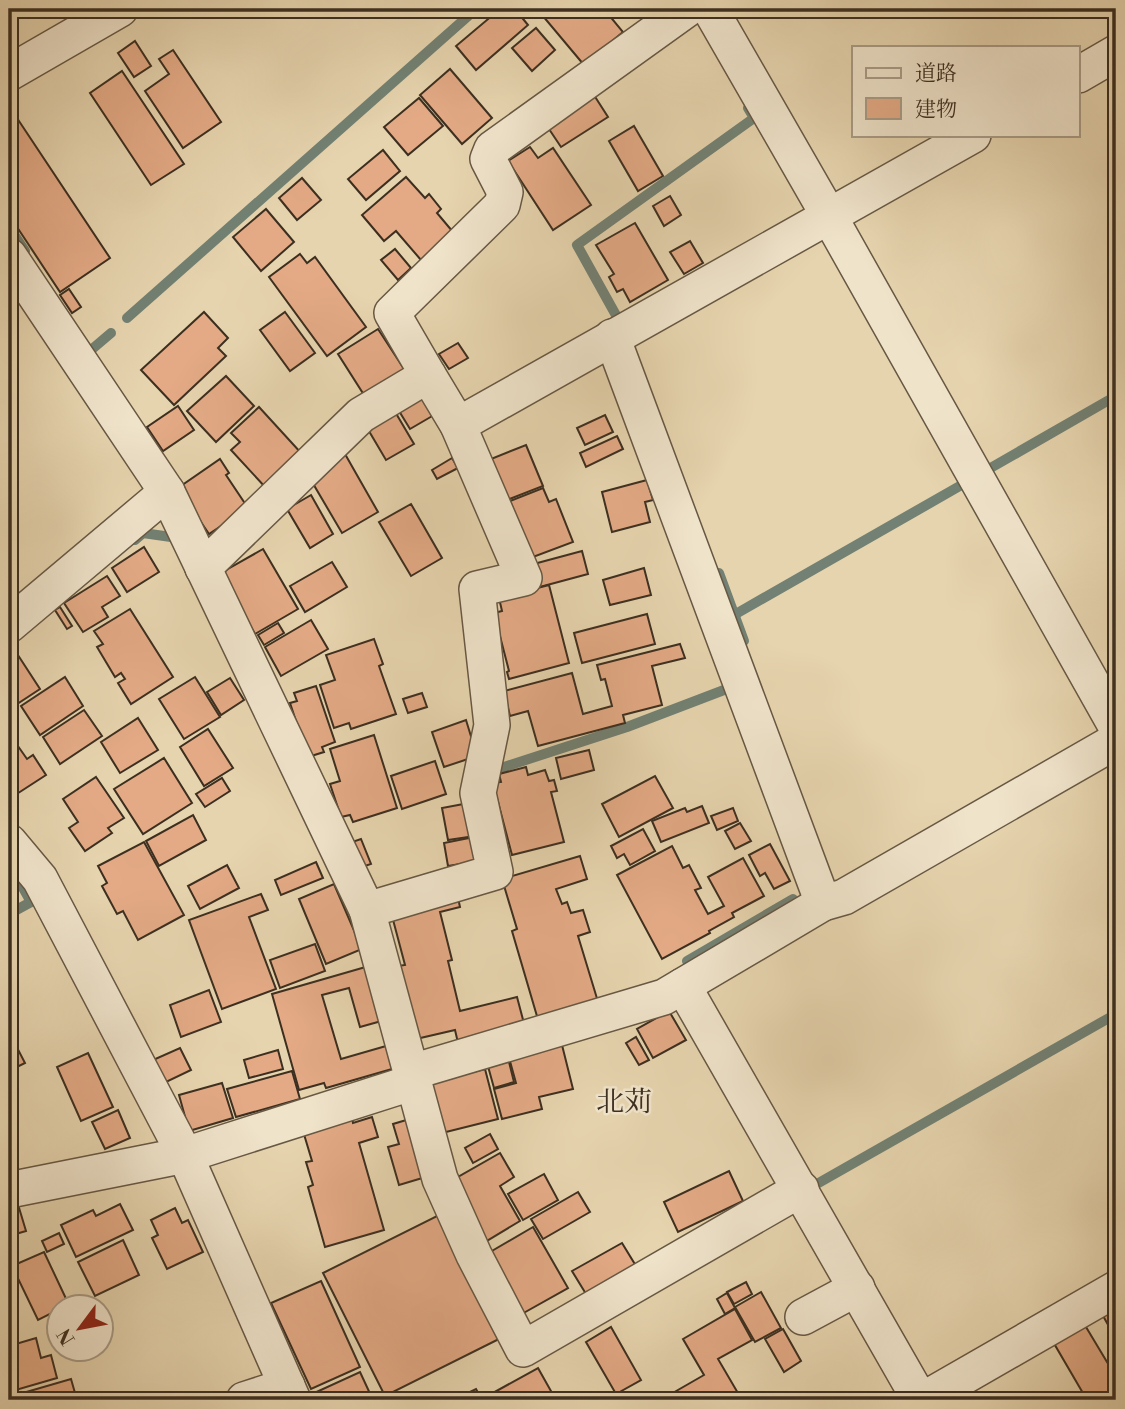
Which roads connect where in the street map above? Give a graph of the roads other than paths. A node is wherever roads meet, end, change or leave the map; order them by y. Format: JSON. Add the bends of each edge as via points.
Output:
{"nodes":[{"id":1,"x":120,"y":9,"type":"edge"},
{"id":2,"x":687,"y":9,"type":"edge"},
{"id":3,"x":710,"y":9,"type":"edge"},
{"id":4,"x":1116,"y":53,"type":"edge"},
{"id":5,"x":9,"y":73,"type":"edge"},
{"id":6,"x":1080,"y":74,"type":"edge"},
{"id":7,"x":971,"y":136,"type":"edge"},
{"id":8,"x":830,"y":216,"type":"junction"},
{"id":9,"x":9,"y":256,"type":"edge"},
{"id":10,"x":612,"y":337,"type":"junction"},
{"id":11,"x":428,"y":375,"type":"junction"},
{"id":12,"x":458,"y":425,"type":"junction"},
{"id":13,"x":167,"y":492,"type":"junction"},
{"id":14,"x":203,"y":568,"type":"junction"},
{"id":15,"x":9,"y":625,"type":"edge"},
{"id":16,"x":1116,"y":726,"type":"edge"},
{"id":17,"x":1116,"y":741,"type":"edge"},
{"id":18,"x":9,"y":842,"type":"edge"},
{"id":19,"x":822,"y":903,"type":"junction"},
{"id":20,"x":367,"y":910,"type":"junction"},
{"id":21,"x":683,"y":986,"type":"junction"},
{"id":22,"x":413,"y":1077,"type":"junction"},
{"id":23,"x":185,"y":1155,"type":"junction"},
{"id":24,"x":801,"y":1189,"type":"junction"},
{"id":25,"x":9,"y":1190,"type":"edge"},
{"id":26,"x":857,"y":1288,"type":"junction"},
{"id":27,"x":1116,"y":1289,"type":"edge"},
{"id":28,"x":803,"y":1317,"type":"dead end"},
{"id":29,"x":290,"y":1393,"type":"edge"},
{"id":30,"x":244,"y":1400,"type":"edge"},
{"id":31,"x":922,"y":1400,"type":"edge"}],
"edges":[{"from":1,"to":5,"type":"street"},
{"from":2,"to":11,"type":"street","via":[[492,149],[488,159],[505,192],[502,205],[392,313]]},
{"from":3,"to":8,"type":"street"},
{"from":4,"to":6,"type":"street"},
{"from":7,"to":8,"type":"street"},
{"from":8,"to":10,"type":"street"},
{"from":8,"to":16,"type":"street"},
{"from":9,"to":13,"type":"street"},
{"from":10,"to":12,"type":"street"},
{"from":10,"to":19,"type":"street"},
{"from":11,"to":12,"type":"street"},
{"from":11,"to":14,"type":"street","via":[[360,415]]},
{"from":12,"to":20,"type":"street","via":[[523,578],[477,589],[492,725],[478,793],[495,872]]},
{"from":13,"to":14,"type":"street"},
{"from":13,"to":15,"type":"street"},
{"from":14,"to":20,"type":"street"},
{"from":17,"to":19,"type":"street","via":[[844,897]]},
{"from":18,"to":23,"type":"street","via":[[40,878]]},
{"from":19,"to":21,"type":"street"},
{"from":20,"to":22,"type":"street"},
{"from":21,"to":22,"type":"street","via":[[664,998]]},
{"from":21,"to":24,"type":"street"},
{"from":22,"to":23,"type":"street"},
{"from":22,"to":24,"type":"street","via":[[440,1180],[523,1349]]},
{"from":23,"to":25,"type":"street"},
{"from":23,"to":29,"type":"street"},
{"from":24,"to":26,"type":"street"},
{"from":26,"to":28,"type":"street"},
{"from":26,"to":31,"type":"street"},
{"from":27,"to":31,"type":"street"},
{"from":29,"to":30,"type":"street"}]}
